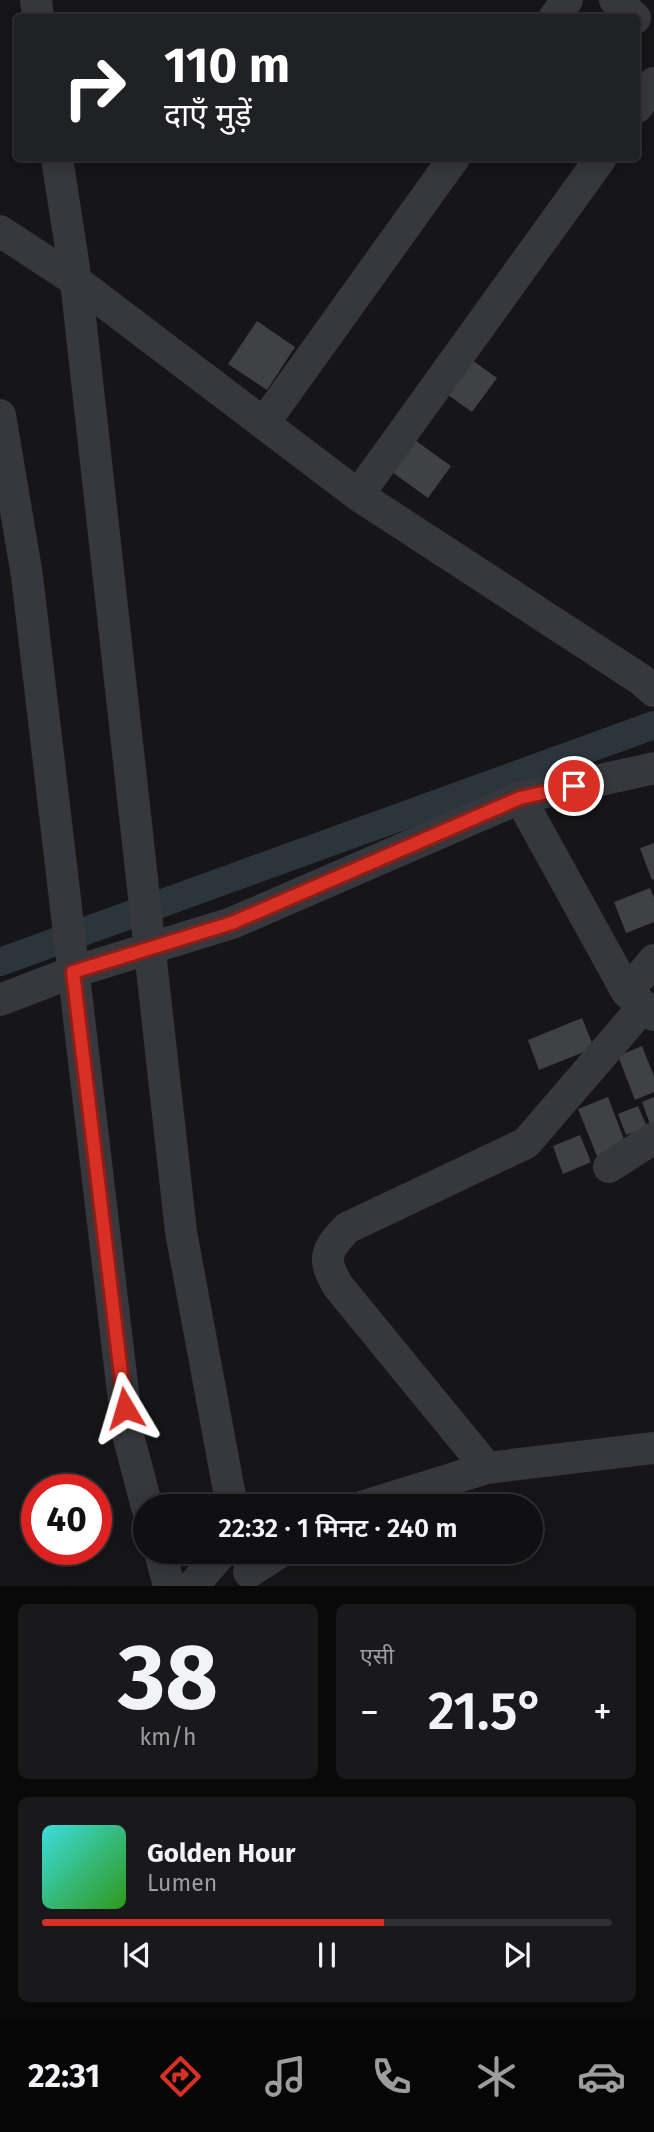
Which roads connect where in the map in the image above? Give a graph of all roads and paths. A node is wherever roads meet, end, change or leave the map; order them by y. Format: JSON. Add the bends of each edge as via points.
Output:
{"nodes":[{"id":1,"x":615,"y":0,"type":"edge"},
{"id":2,"x":631,"y":14,"type":"edge"},
{"id":3,"x":640,"y":22,"type":"edge"},
{"id":4,"x":654,"y":34,"type":"edge"},
{"id":5,"x":654,"y":83,"type":"edge"},
{"id":6,"x":640,"y":103,"type":"edge"},
{"id":7,"x":57,"y":161,"type":"edge"},
{"id":8,"x":452,"y":161,"type":"edge"},
{"id":9,"x":599,"y":161,"type":"edge"},
{"id":10,"x":0,"y":232,"type":"edge"},
{"id":11,"x":76,"y":281,"type":"junction"},
{"id":12,"x":0,"y":415,"type":"edge"},
{"id":13,"x":264,"y":423,"type":"junction"},
{"id":14,"x":358,"y":495,"type":"junction"},
{"id":15,"x":654,"y":691,"type":"edge"},
{"id":16,"x":654,"y":768,"type":"edge"},
{"id":17,"x":520,"y":798,"type":"junction"},
{"id":18,"x":148,"y":941,"type":"junction"},
{"id":19,"x":654,"y":960,"type":"edge"},
{"id":20,"x":72,"y":962,"type":"junction"},
{"id":21,"x":0,"y":1000,"type":"edge"},
{"id":22,"x":641,"y":1005,"type":"edge"},
{"id":23,"x":654,"y":1138,"type":"edge"},
{"id":24,"x":609,"y":1167,"type":"dead end"},
{"id":25,"x":654,"y":1448,"type":"edge"},
{"id":26,"x":487,"y":1468,"type":"junction"},
{"id":27,"x":144,"y":1494,"type":"edge"},
{"id":28,"x":230,"y":1494,"type":"edge"},
{"id":29,"x":402,"y":1494,"type":"edge"},
{"id":30,"x":163,"y":1564,"type":"edge"},
{"id":31,"x":212,"y":1564,"type":"edge"},
{"id":32,"x":169,"y":1586,"type":"edge"},
{"id":33,"x":193,"y":1586,"type":"edge"}],
"edges":[{"from":1,"to":2,"type":"street"},
{"from":3,"to":4,"type":"street"},
{"from":5,"to":6,"type":"street"},
{"from":7,"to":11,"type":"street"},
{"from":8,"to":13,"type":"street"},
{"from":9,"to":14,"type":"street"},
{"from":10,"to":11,"type":"street"},
{"from":11,"to":13,"type":"street"},
{"from":11,"to":18,"type":"street"},
{"from":12,"to":20,"type":"street","via":[[27,576]]},
{"from":13,"to":14,"type":"street"},
{"from":14,"to":15,"type":"street"},
{"from":16,"to":17,"type":"street"},
{"from":17,"to":18,"type":"street","via":[[232,923]]},
{"from":17,"to":22,"type":"street"},
{"from":18,"to":20,"type":"street"},
{"from":18,"to":28,"type":"street","via":[[181,1233]]},
{"from":19,"to":22,"type":"street"},
{"from":20,"to":21,"type":"street"},
{"from":20,"to":27,"type":"street","via":[[128,1435]]},
{"from":22,"to":26,"type":"street","via":[[526,1143],[347,1228],[330,1245],[327,1266],[338,1286]]},
{"from":23,"to":24,"type":"street"},
{"from":25,"to":26,"type":"street"},
{"from":26,"to":29,"type":"street"},
{"from":30,"to":32,"type":"street"},
{"from":31,"to":33,"type":"street"}]}
